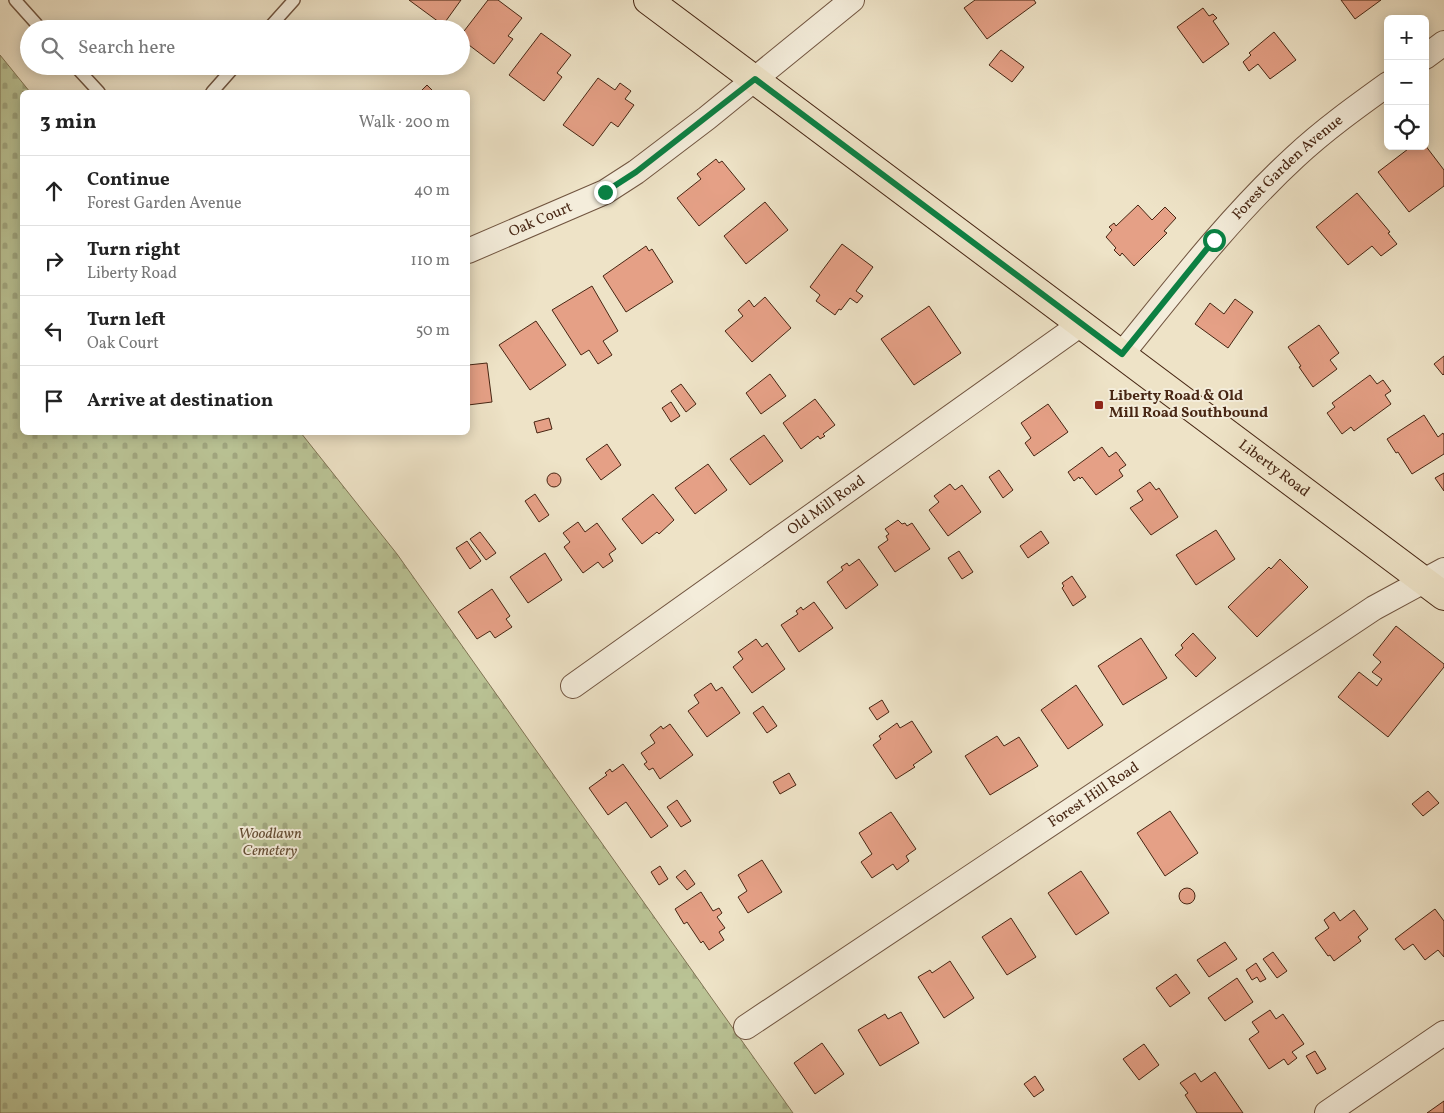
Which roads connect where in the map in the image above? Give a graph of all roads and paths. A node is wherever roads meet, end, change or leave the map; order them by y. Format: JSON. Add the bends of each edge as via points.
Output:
{"nodes":[{"id":1,"x":15,"y":0,"type":"edge"},
{"id":2,"x":294,"y":0,"type":"edge"},
{"id":3,"x":648,"y":0,"type":"edge"},
{"id":4,"x":852,"y":0,"type":"edge"},
{"id":5,"x":33,"y":20,"type":"edge"},
{"id":6,"x":276,"y":20,"type":"edge"},
{"id":7,"x":1444,"y":43,"type":"edge"},
{"id":8,"x":1429,"y":54,"type":"edge"},
{"id":9,"x":83,"y":75,"type":"edge"},
{"id":10,"x":227,"y":75,"type":"edge"},
{"id":11,"x":755,"y":79,"type":"junction"},
{"id":12,"x":1384,"y":87,"type":"edge"},
{"id":13,"x":97,"y":90,"type":"edge"},
{"id":14,"x":214,"y":90,"type":"edge"},
{"id":15,"x":470,"y":249,"type":"edge"},
{"id":16,"x":1081,"y":324,"type":"junction"},
{"id":17,"x":1122,"y":354,"type":"junction"},
{"id":18,"x":1437,"y":582,"type":"edge"},
{"id":19,"x":573,"y":686,"type":"dead end"},
{"id":20,"x":746,"y":1027,"type":"dead end"},
{"id":21,"x":1444,"y":1033,"type":"edge"},
{"id":22,"x":1327,"y":1113,"type":"edge"}],
"edges":[{"from":1,"to":5,"type":"lane"},
{"from":2,"to":6,"type":"lane"},
{"from":3,"to":11,"type":"main road","name":"Liberty Road"},
{"from":4,"to":11,"type":"street","name":"Oak Court"},
{"from":7,"to":8,"type":"street"},
{"from":9,"to":13,"type":"lane"},
{"from":10,"to":14,"type":"lane"},
{"from":11,"to":15,"type":"street","name":"Oak Court","via":[[636,172],[605,192]]},
{"from":11,"to":16,"type":"main road","name":"Liberty Road"},
{"from":12,"to":17,"type":"street","name":"Forest Garden Avenue","via":[[1340,118],[1251,200],[1214,240]]},
{"from":16,"to":17,"type":"main road","name":"Liberty Road"},
{"from":16,"to":19,"type":"street","name":"Old Mill Road"},
{"from":17,"to":18,"type":"main road","name":"Liberty Road"},
{"from":18,"to":20,"type":"street","name":"Forest Hill Road","via":[[1374,608]]},
{"from":21,"to":22,"type":"street"}]}
